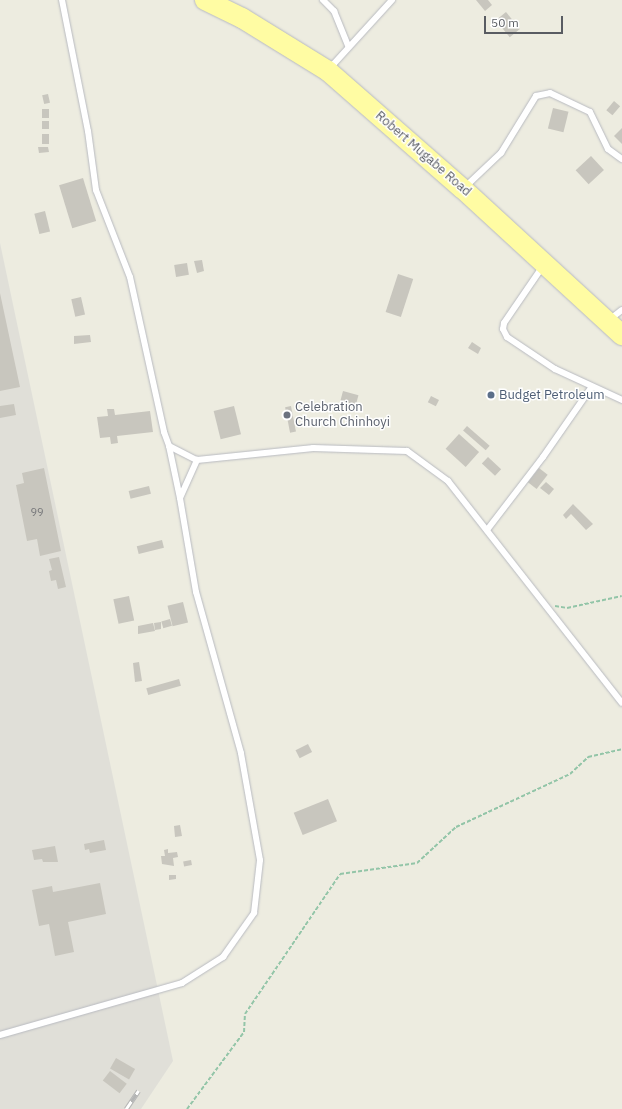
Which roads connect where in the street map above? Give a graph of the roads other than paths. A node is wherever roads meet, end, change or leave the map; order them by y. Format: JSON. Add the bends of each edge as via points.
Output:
{"nodes":[{"id":1,"x":62,"y":0,"type":"edge"},
{"id":2,"x":205,"y":0,"type":"edge"},
{"id":3,"x":323,"y":0,"type":"edge"},
{"id":4,"x":392,"y":0,"type":"edge"},
{"id":5,"x":348,"y":46,"type":"junction"},
{"id":6,"x":328,"y":71,"type":"junction"},
{"id":7,"x":622,"y":160,"type":"edge"},
{"id":8,"x":463,"y":189,"type":"junction"},
{"id":9,"x":544,"y":265,"type":"junction"},
{"id":10,"x":622,"y":310,"type":"edge"},
{"id":11,"x":606,"y":323,"type":"junction"},
{"id":12,"x":622,"y":335,"type":"edge"},
{"id":13,"x":591,"y":388,"type":"junction"},
{"id":14,"x":622,"y":400,"type":"edge"},
{"id":15,"x":169,"y":446,"type":"junction"},
{"id":16,"x":197,"y":460,"type":"junction"},
{"id":17,"x":180,"y":498,"type":"junction"},
{"id":18,"x":487,"y":530,"type":"junction"},
{"id":19,"x":622,"y":703,"type":"edge"},
{"id":20,"x":0,"y":1035,"type":"edge"}],
"edges":[{"from":1,"to":15,"type":"lane","via":[[88,131],[96,190],[130,277]]},
{"from":2,"to":6,"type":"main road","name":"Robert Mugabe Road","via":[[242,18]]},
{"from":3,"to":5,"type":"lane","via":[[334,11]]},
{"from":4,"to":5,"type":"lane"},
{"from":5,"to":6,"type":"lane"},
{"from":6,"to":8,"type":"main road","name":"Robert Mugabe Road"},
{"from":7,"to":8,"type":"lane","via":[[608,149],[590,112],[550,92],[536,96],[501,153]]},
{"from":8,"to":9,"type":"main road","name":"Robert Mugabe Road"},
{"from":9,"to":11,"type":"main road","name":"Robert Mugabe Road"},
{"from":9,"to":13,"type":"lane","via":[[502,329],[507,338],[555,369]]},
{"from":10,"to":11,"type":"lane"},
{"from":11,"to":12,"type":"main road","name":"Robert Mugabe Road"},
{"from":13,"to":14,"type":"lane"},
{"from":13,"to":18,"type":"lane","via":[[543,458]]},
{"from":15,"to":16,"type":"lane"},
{"from":15,"to":17,"type":"lane"},
{"from":16,"to":17,"type":"lane"},
{"from":16,"to":18,"type":"lane","via":[[313,448],[407,451],[448,481]]},
{"from":17,"to":20,"type":"lane","via":[[196,592],[243,760],[260,860],[254,913],[223,957],[182,983]]},
{"from":18,"to":19,"type":"lane"}]}
